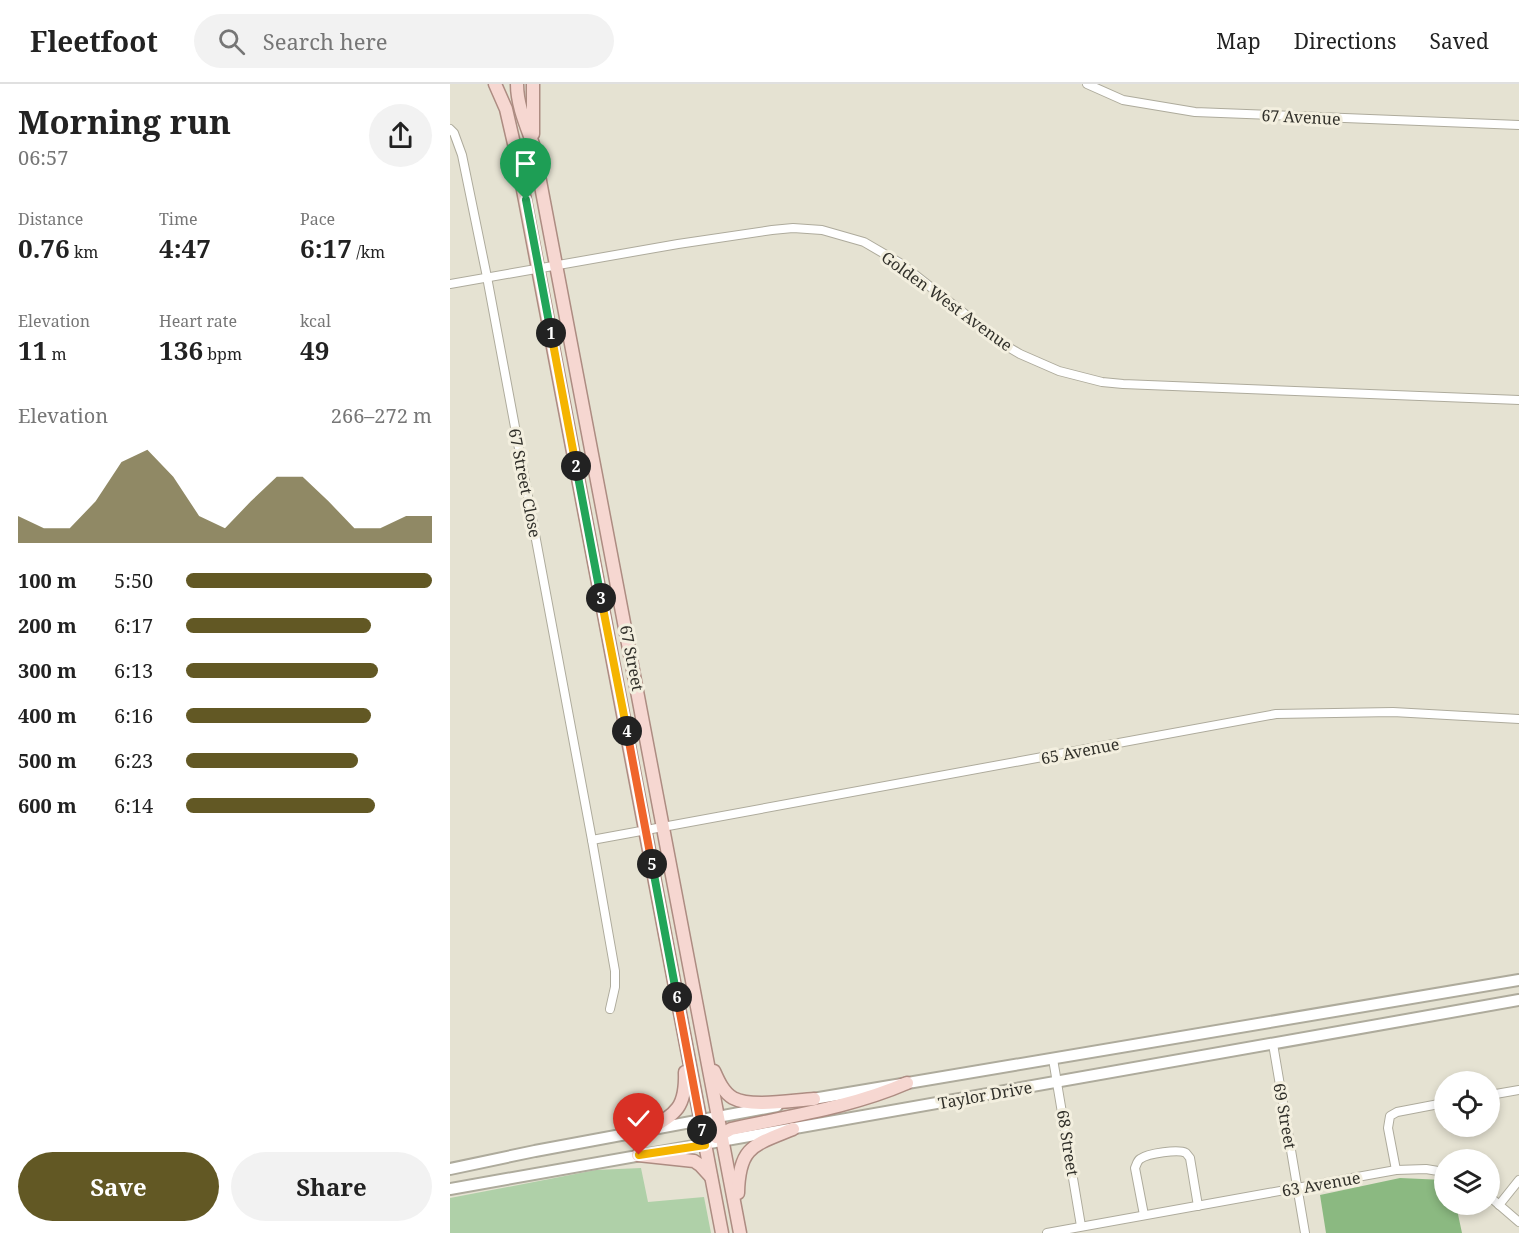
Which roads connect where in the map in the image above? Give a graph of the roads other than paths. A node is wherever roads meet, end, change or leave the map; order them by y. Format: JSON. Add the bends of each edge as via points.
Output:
{"nodes":[{"id":1,"x":495,"y":84,"type":"edge"},
{"id":2,"x":517,"y":84,"type":"edge"},
{"id":3,"x":533,"y":84,"type":"edge"},
{"id":4,"x":1087,"y":84,"type":"edge"},
{"id":5,"x":1519,"y":125,"type":"edge"},
{"id":6,"x":450,"y":129,"type":"edge"},
{"id":7,"x":533,"y":144,"type":"junction"},
{"id":8,"x":556,"y":266,"type":"junction"},
{"id":9,"x":539,"y":268,"type":"junction"},
{"id":10,"x":487,"y":277,"type":"junction"},
{"id":11,"x":450,"y":284,"type":"edge"},
{"id":12,"x":1519,"y":400,"type":"edge"},
{"id":13,"x":1519,"y":719,"type":"edge"},
{"id":14,"x":664,"y":828,"type":"junction"},
{"id":15,"x":646,"y":831,"type":"junction"},
{"id":16,"x":592,"y":840,"type":"junction"},
{"id":17,"x":1519,"y":980,"type":"edge"},
{"id":18,"x":1519,"y":1000,"type":"edge"},
{"id":19,"x":610,"y":1009,"type":"dead end"},
{"id":20,"x":684,"y":1035,"type":"junction"},
{"id":21,"x":1273,"y":1044,"type":"junction"},
{"id":22,"x":706,"y":1054,"type":"junction"},
{"id":23,"x":1053,"y":1059,"type":"junction"},
{"id":24,"x":1058,"y":1082,"type":"junction"},
{"id":25,"x":907,"y":1083,"type":"junction"},
{"id":26,"x":1519,"y":1090,"type":"edge"},
{"id":27,"x":1500,"y":1093,"type":"edge"},
{"id":28,"x":814,"y":1099,"type":"junction"},
{"id":29,"x":1434,"y":1105,"type":"edge"},
{"id":30,"x":718,"y":1117,"type":"junction"},
{"id":31,"x":700,"y":1120,"type":"junction"},
{"id":32,"x":793,"y":1129,"type":"junction"},
{"id":33,"x":648,"y":1130,"type":"junction"},
{"id":34,"x":722,"y":1137,"type":"junction"},
{"id":35,"x":705,"y":1145,"type":"junction"},
{"id":36,"x":639,"y":1155,"type":"junction"},
{"id":37,"x":450,"y":1169,"type":"edge"},
{"id":38,"x":1396,"y":1170,"type":"junction"},
{"id":39,"x":1434,"y":1171,"type":"edge"},
{"id":40,"x":712,"y":1178,"type":"junction"},
{"id":41,"x":1519,"y":1180,"type":"edge"},
{"id":42,"x":1298,"y":1188,"type":"junction"},
{"id":43,"x":450,"y":1190,"type":"edge"},
{"id":44,"x":1500,"y":1204,"type":"edge"},
{"id":45,"x":1198,"y":1206,"type":"junction"},
{"id":46,"x":1500,"y":1206,"type":"edge"},
{"id":47,"x":1144,"y":1215,"type":"junction"},
{"id":48,"x":738,"y":1218,"type":"junction"},
{"id":49,"x":1519,"y":1222,"type":"edge"},
{"id":50,"x":1082,"y":1226,"type":"junction"},
{"id":51,"x":722,"y":1233,"type":"edge"},
{"id":52,"x":740,"y":1233,"type":"edge"},
{"id":53,"x":1047,"y":1233,"type":"edge"},
{"id":54,"x":1305,"y":1233,"type":"edge"}],
"edges":[{"from":1,"to":9,"type":"main road","name":"67 Street","via":[[507,109]]},
{"from":2,"to":7,"type":"main road","name":"67 Street"},
{"from":3,"to":7,"type":"main road"},
{"from":4,"to":5,"type":"street","name":"67 Avenue","via":[[1123,100],[1195,112]]},
{"from":6,"to":10,"type":"street","name":"67 Street Close","via":[[460,146]]},
{"from":7,"to":8,"type":"main road","name":"67 Street"},
{"from":8,"to":9,"type":"street","name":"Golden West Avenue"},
{"from":8,"to":12,"type":"street","name":"Golden West Avenue","via":[[772,230],[822,230],[879,250],[1003,344],[1039,364],[1083,378],[1134,384]]},
{"from":8,"to":14,"type":"main road","name":"67 Street"},
{"from":9,"to":10,"type":"street","name":"Golden West Avenue"},
{"from":9,"to":15,"type":"main road","name":"67 Street"},
{"from":10,"to":11,"type":"street","name":"Golden West Avenue"},
{"from":10,"to":16,"type":"street","name":"67 Street Close"},
{"from":13,"to":14,"type":"street","name":"65 Avenue","via":[[1393,712],[1276,714]]},
{"from":14,"to":15,"type":"street","name":"65 Avenue"},
{"from":14,"to":22,"type":"main road","name":"67 Street"},
{"from":15,"to":16,"type":"street"},
{"from":15,"to":20,"type":"main road","name":"67 Street"},
{"from":16,"to":19,"type":"street","name":"67 Street Close","via":[[615,971]]},
{"from":17,"to":23,"type":"main road","name":"Taylor Drive"},
{"from":18,"to":21,"type":"main road","name":"Taylor Drive"},
{"from":20,"to":31,"type":"main road","name":"67 Street"},
{"from":20,"to":33,"type":"main road","via":[[684,1099],[671,1117]]},
{"from":21,"to":24,"type":"main road","name":"Taylor Drive"},
{"from":21,"to":42,"type":"street","name":"69 Street"},
{"from":22,"to":28,"type":"main road","via":[[732,1097],[753,1102]]},
{"from":22,"to":30,"type":"main road","name":"67 Street"},
{"from":23,"to":24,"type":"street","name":"68 Street"},
{"from":23,"to":25,"type":"main road","name":"Taylor Drive"},
{"from":24,"to":32,"type":"main road","name":"Taylor Drive"},
{"from":24,"to":50,"type":"street","name":"68 Street"},
{"from":25,"to":28,"type":"main road","name":"Taylor Drive"},
{"from":25,"to":34,"type":"main road","via":[[860,1101],[731,1129]]},
{"from":26,"to":27,"type":"street"},
{"from":28,"to":30,"type":"main road","name":"Taylor Drive"},
{"from":29,"to":38,"type":"street","via":[[1390,1116],[1388,1128]]},
{"from":30,"to":31,"type":"main road","name":"Taylor Drive"},
{"from":30,"to":34,"type":"main road","name":"67 Street"},
{"from":31,"to":33,"type":"main road","name":"Taylor Drive"},
{"from":31,"to":35,"type":"main road","name":"67 Street"},
{"from":32,"to":34,"type":"main road","name":"Taylor Drive"},
{"from":32,"to":48,"type":"main road","via":[[748,1151],[740,1168]]},
{"from":33,"to":37,"type":"main road","name":"Taylor Drive"},
{"from":34,"to":35,"type":"main road"},
{"from":34,"to":48,"type":"main road","name":"67 Street"},
{"from":35,"to":36,"type":"main road"},
{"from":35,"to":40,"type":"main road","name":"67 Street"},
{"from":36,"to":40,"type":"main road","via":[[694,1161]]},
{"from":36,"to":43,"type":"main road"},
{"from":38,"to":39,"type":"street","name":"63 Avenue"},
{"from":38,"to":42,"type":"street","name":"63 Avenue"},
{"from":40,"to":51,"type":"main road","name":"67 Street"},
{"from":41,"to":44,"type":"street"},
{"from":42,"to":45,"type":"street","name":"63 Avenue"},
{"from":42,"to":54,"type":"street","name":"69 Street"},
{"from":45,"to":47,"type":"street","name":"63 Avenue"},
{"from":45,"to":47,"type":"street","via":[[1190,1158],[1179,1150],[1143,1157],[1137,1163]]},
{"from":46,"to":49,"type":"street"},
{"from":47,"to":50,"type":"street","name":"63 Avenue"},
{"from":48,"to":52,"type":"main road","name":"67 Street"},
{"from":50,"to":53,"type":"street","name":"63 Avenue"}]}
